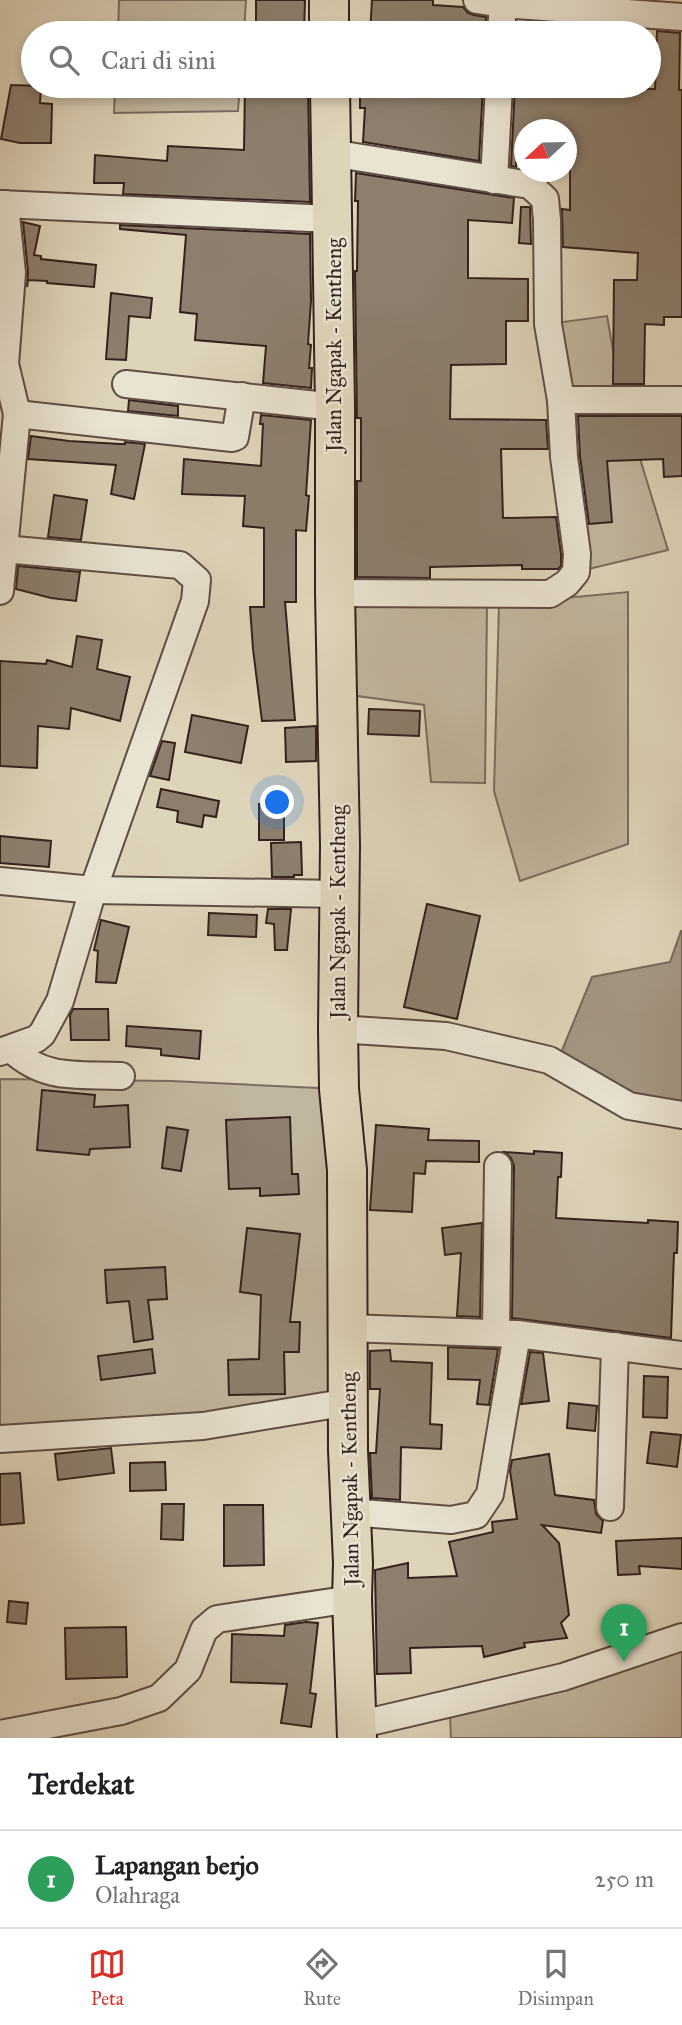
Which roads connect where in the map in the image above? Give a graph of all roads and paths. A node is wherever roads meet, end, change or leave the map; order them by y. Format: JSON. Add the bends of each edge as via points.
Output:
{"nodes":[{"id":1,"x":329,"y":0,"type":"edge"},
{"id":2,"x":477,"y":0,"type":"edge"},
{"id":3,"x":503,"y":4,"type":"junction"},
{"id":4,"x":682,"y":17,"type":"edge"},
{"id":5,"x":329,"y":21,"type":"edge"},
{"id":6,"x":502,"y":21,"type":"edge"},
{"id":7,"x":330,"y":98,"type":"edge"},
{"id":8,"x":498,"y":98,"type":"edge"},
{"id":9,"x":331,"y":153,"type":"junction"},
{"id":10,"x":494,"y":180,"type":"junction"},
{"id":11,"x":2,"y":204,"type":"edge"},
{"id":12,"x":333,"y":219,"type":"junction"},
{"id":13,"x":3,"y":363,"type":"edge"},
{"id":14,"x":126,"y":384,"type":"dead end"},
{"id":15,"x":242,"y":396,"type":"junction"},
{"id":16,"x":561,"y":400,"type":"junction"},
{"id":17,"x":682,"y":400,"type":"edge"},
{"id":18,"x":335,"y":407,"type":"junction"},
{"id":19,"x":17,"y":414,"type":"junction"},
{"id":20,"x":4,"y":549,"type":"junction"},
{"id":21,"x":0,"y":591,"type":"edge"},
{"id":22,"x":335,"y":593,"type":"junction"},
{"id":23,"x":0,"y":881,"type":"edge"},
{"id":24,"x":93,"y":890,"type":"junction"},
{"id":25,"x":341,"y":894,"type":"junction"},
{"id":26,"x":338,"y":1030,"type":"junction"},
{"id":27,"x":6,"y":1051,"type":"edge"},
{"id":28,"x":121,"y":1076,"type":"dead end"},
{"id":29,"x":682,"y":1115,"type":"edge"},
{"id":30,"x":498,"y":1166,"type":"dead end"},
{"id":31,"x":347,"y":1328,"type":"junction"},
{"id":32,"x":506,"y":1334,"type":"junction"},
{"id":33,"x":615,"y":1346,"type":"junction"},
{"id":34,"x":682,"y":1355,"type":"edge"},
{"id":35,"x":349,"y":1402,"type":"junction"},
{"id":36,"x":0,"y":1439,"type":"edge"},
{"id":37,"x":610,"y":1507,"type":"dead end"},
{"id":38,"x":349,"y":1512,"type":"junction"},
{"id":39,"x":352,"y":1599,"type":"junction"},
{"id":40,"x":682,"y":1637,"type":"edge"},
{"id":41,"x":357,"y":1732,"type":"edge"},
{"id":42,"x":0,"y":1734,"type":"edge"}],
"edges":[{"from":1,"to":5,"type":"main road"},
{"from":2,"to":3,"type":"street"},
{"from":3,"to":4,"type":"street"},
{"from":3,"to":6,"type":"street"},
{"from":7,"to":9,"type":"main road","name":"Jalan Ngapak - Kentheng"},
{"from":8,"to":10,"type":"street"},
{"from":9,"to":10,"type":"street"},
{"from":9,"to":12,"type":"main road","name":"Jalan Ngapak - Kentheng"},
{"from":10,"to":16,"type":"street","via":[[530,185],[545,199],[548,324]]},
{"from":11,"to":12,"type":"street"},
{"from":11,"to":13,"type":"street","via":[[12,273]]},
{"from":12,"to":18,"type":"main road","name":"Jalan Ngapak - Kentheng"},
{"from":13,"to":19,"type":"street"},
{"from":14,"to":15,"type":"street"},
{"from":15,"to":18,"type":"street"},
{"from":15,"to":19,"type":"street","via":[[232,438]]},
{"from":16,"to":17,"type":"street"},
{"from":16,"to":22,"type":"street","via":[[577,554],[576,572],[567,583],[550,594]]},
{"from":18,"to":22,"type":"main road","name":"Jalan Ngapak - Kentheng"},
{"from":19,"to":20,"type":"street"},
{"from":20,"to":21,"type":"street"},
{"from":20,"to":24,"type":"street","via":[[180,565],[197,580],[195,601]]},
{"from":22,"to":25,"type":"main road","name":"Jalan Ngapak - Kentheng"},
{"from":23,"to":24,"type":"street"},
{"from":24,"to":25,"type":"street"},
{"from":24,"to":27,"type":"street","via":[[60,1001],[42,1034]]},
{"from":25,"to":26,"type":"main road","name":"Jalan Ngapak - Kentheng"},
{"from":26,"to":29,"type":"street","via":[[446,1036],[549,1060],[629,1106]]},
{"from":26,"to":31,"type":"main road","name":"Jalan Ngapak - Kentheng","via":[[347,1170]]},
{"from":27,"to":28,"type":"street","via":[[45,1071]]},
{"from":30,"to":32,"type":"street"},
{"from":31,"to":32,"type":"street"},
{"from":31,"to":35,"type":"main road","name":"Jalan Ngapak - Kentheng"},
{"from":32,"to":33,"type":"street"},
{"from":32,"to":38,"type":"street","via":[[490,1494],[476,1515],[451,1520]]},
{"from":33,"to":34,"type":"street"},
{"from":33,"to":37,"type":"street"},
{"from":35,"to":36,"type":"street","via":[[203,1426]]},
{"from":35,"to":38,"type":"main road","name":"Jalan Ngapak - Kentheng"},
{"from":38,"to":39,"type":"main road","name":"Jalan Ngapak - Kentheng"},
{"from":39,"to":41,"type":"main road","name":"Jalan Ngapak - Kentheng"},
{"from":39,"to":42,"type":"street","via":[[217,1619],[204,1630],[188,1670],[159,1698]]},
{"from":40,"to":41,"type":"street","via":[[563,1677]]}]}
